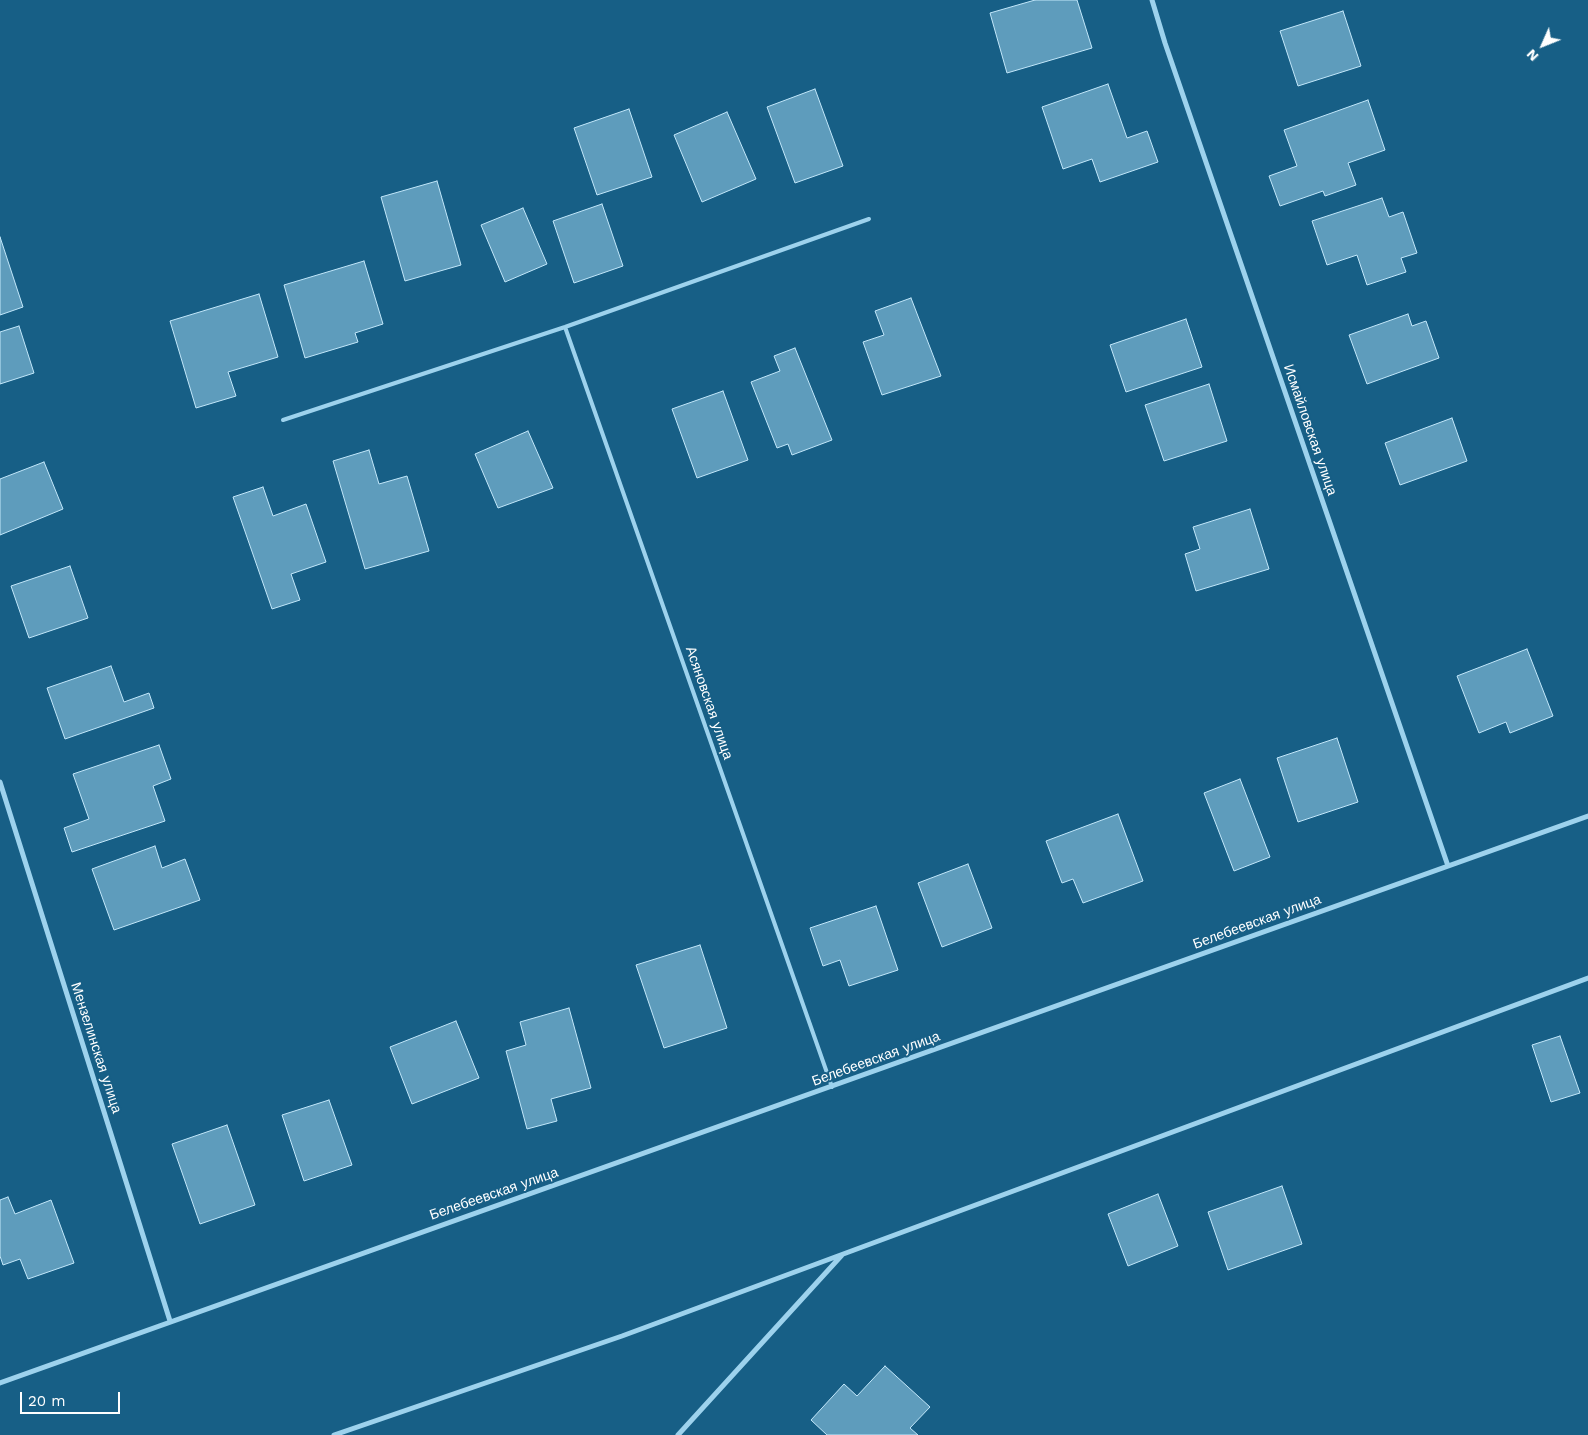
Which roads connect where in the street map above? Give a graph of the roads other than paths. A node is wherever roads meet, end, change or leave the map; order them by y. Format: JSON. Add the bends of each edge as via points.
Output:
{"nodes":[{"id":1,"x":1152,"y":0,"type":"edge"},
{"id":2,"x":870,"y":219,"type":"dead end"},
{"id":3,"x":565,"y":326,"type":"junction"},
{"id":4,"x":283,"y":420,"type":"dead end"},
{"id":5,"x":0,"y":782,"type":"edge"},
{"id":6,"x":1588,"y":816,"type":"edge"},
{"id":7,"x":1448,"y":866,"type":"junction"},
{"id":8,"x":1588,"y":978,"type":"edge"},
{"id":9,"x":832,"y":1087,"type":"junction"},
{"id":10,"x":844,"y":1253,"type":"junction"},
{"id":11,"x":170,"y":1321,"type":"junction"},
{"id":12,"x":0,"y":1383,"type":"edge"},
{"id":13,"x":334,"y":1435,"type":"edge"},
{"id":14,"x":678,"y":1435,"type":"edge"}],
"edges":[{"from":1,"to":7,"type":"street","name":"Исмайловская улица"},
{"from":2,"to":3,"type":"lane"},
{"from":3,"to":4,"type":"lane"},
{"from":3,"to":9,"type":"lane","name":"Асяновская улица"},
{"from":5,"to":11,"type":"street","name":"Мензелинская улица"},
{"from":6,"to":7,"type":"street","name":"Белебеевская улица"},
{"from":7,"to":9,"type":"street","name":"Белебеевская улица"},
{"from":8,"to":10,"type":"street"},
{"from":9,"to":11,"type":"street","name":"Белебеевская улица"},
{"from":10,"to":13,"type":"street","via":[[622,1336]]},
{"from":10,"to":14,"type":"street"},
{"from":11,"to":12,"type":"street","name":"Белебеевская улица"}]}
